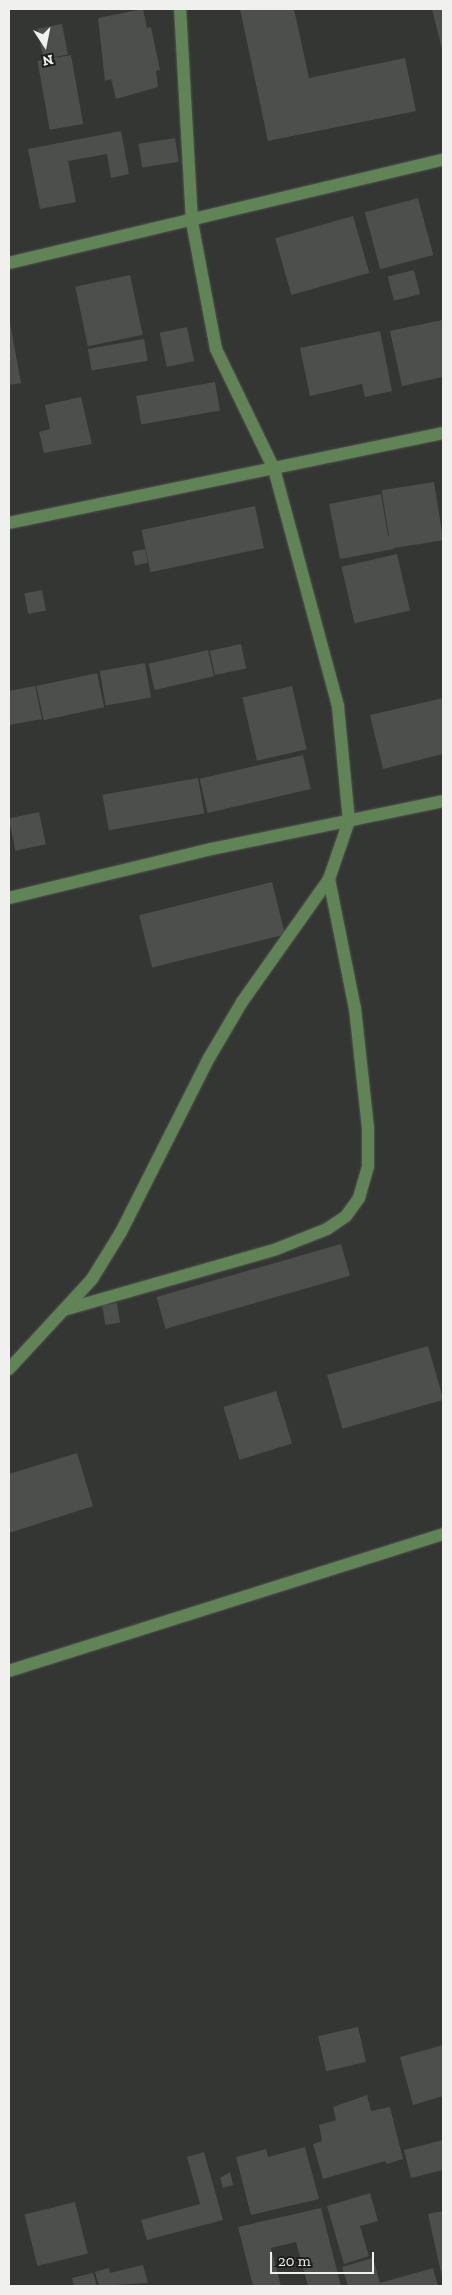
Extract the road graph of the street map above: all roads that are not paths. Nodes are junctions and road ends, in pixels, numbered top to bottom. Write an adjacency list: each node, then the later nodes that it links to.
1 (180, 9): 3 (street)
2 (443, 160): 3 (street)
3 (192, 222): 4 (street); 6 (street)
4 (9, 263)
5 (443, 433): 6 (street)
6 (274, 469): 7 (street); 9 (street)
7 (9, 523)
8 (443, 801): 9 (street)
9 (349, 821): 10 (street); 11 (street)
10 (330, 880): 12 (street); 12 (street)
11 (9, 898)
12 (66, 1309): 13 (street)
13 (9, 1369)
14 (443, 1534): 15 (street)
15 (9, 1671)

